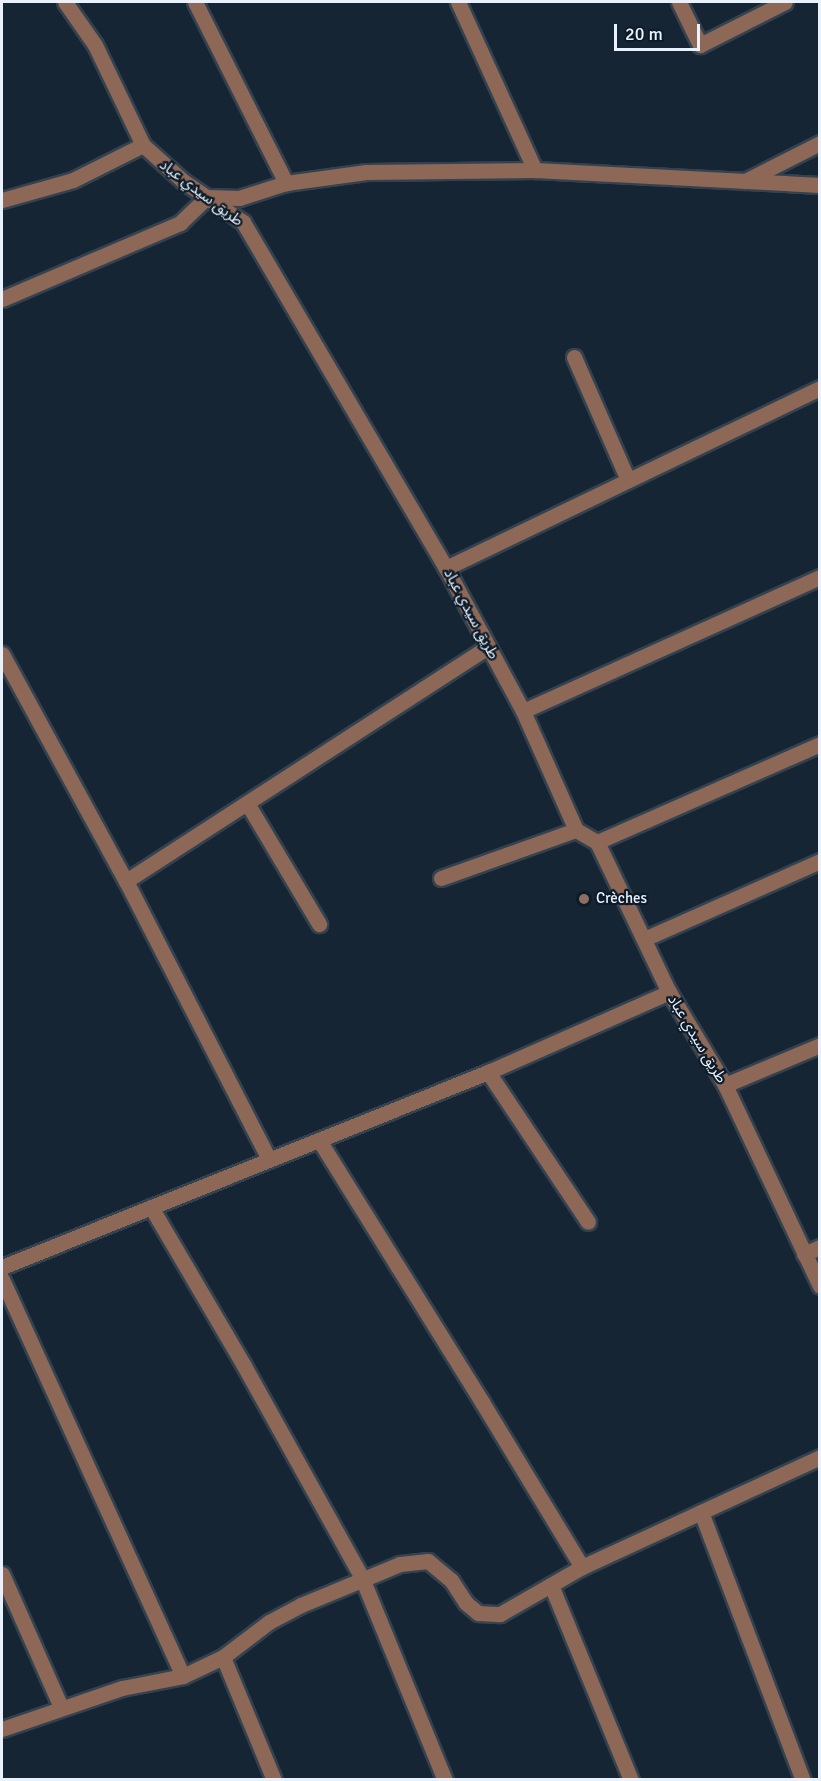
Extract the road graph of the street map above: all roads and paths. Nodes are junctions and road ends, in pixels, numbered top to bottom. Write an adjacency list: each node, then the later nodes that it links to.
1 (65, 2): 7 (street, طريق سيدي عباد)
2 (195, 2): 10 (street)
3 (458, 2): 8 (street)
4 (679, 2): 5 (street)
5 (785, 2)
6 (819, 143): 9 (street)
7 (143, 145): 12 (street, طريق سيدي عباد); 13 (street)
8 (535, 170): 9 (street); 10 (street)
9 (745, 181): 11 (street)
10 (286, 183): 12 (street)
11 (819, 185)
12 (207, 197): 14 (street); 18 (street, طريق سيدي عباد)
13 (2, 200)
14 (2, 299)
15 (574, 357): 17 (street)
16 (819, 388): 17 (street)
17 (628, 480): 18 (street)
18 (446, 568): 20 (street, طريق سيدي عباد)
19 (819, 577): 22 (street)
20 (488, 647): 22 (street, طريق سيدي عباد); 24 (street)
21 (2, 654): 29 (street)
22 (523, 711): 25 (street, طريق سيدي عباد)
23 (819, 744): 26 (street)
24 (247, 803): 29 (street); 30 (street)
25 (576, 830): 26 (street); 28 (street)
26 (597, 842): 31 (street, طريق سيدي عباد)
27 (819, 861): 31 (street)
28 (441, 878)
29 (126, 881): 37 (street)
30 (319, 924)
31 (644, 939): 32 (street, طريق سيدي عباد)
32 (669, 992): 34 (street); 35 (street, طريق سيدي عباد)
33 (819, 1045): 35 (street)
34 (488, 1072): 36 (street); 39 (street)
35 (725, 1085): 41 (street, طريق سيدي عباد)
36 (319, 1140): 37 (street); 47 (street)
37 (269, 1160): 38 (street)
38 (151, 1207): 42 (street); 49 (street)
39 (588, 1222)
40 (819, 1247): 41 (street)
41 (804, 1254): 44 (street, طريق سيدي عباد)
42 (2, 1267)
43 (2, 1279): 52 (street)
44 (819, 1286)
45 (819, 1457): 46 (street)
46 (701, 1512): 47 (street); 58 (street)
47 (582, 1567): 50 (street)
48 (2, 1574): 53 (street)
49 (362, 1578): 50 (street); 51 (street); 56 (street)
50 (550, 1585): 57 (street)
51 (223, 1657): 52 (street); 55 (street)
52 (183, 1676): 53 (street)
53 (61, 1707): 54 (street)
54 (2, 1729)
55 (274, 1779)
56 (446, 1779)
57 (631, 1779)
58 (803, 1779)

